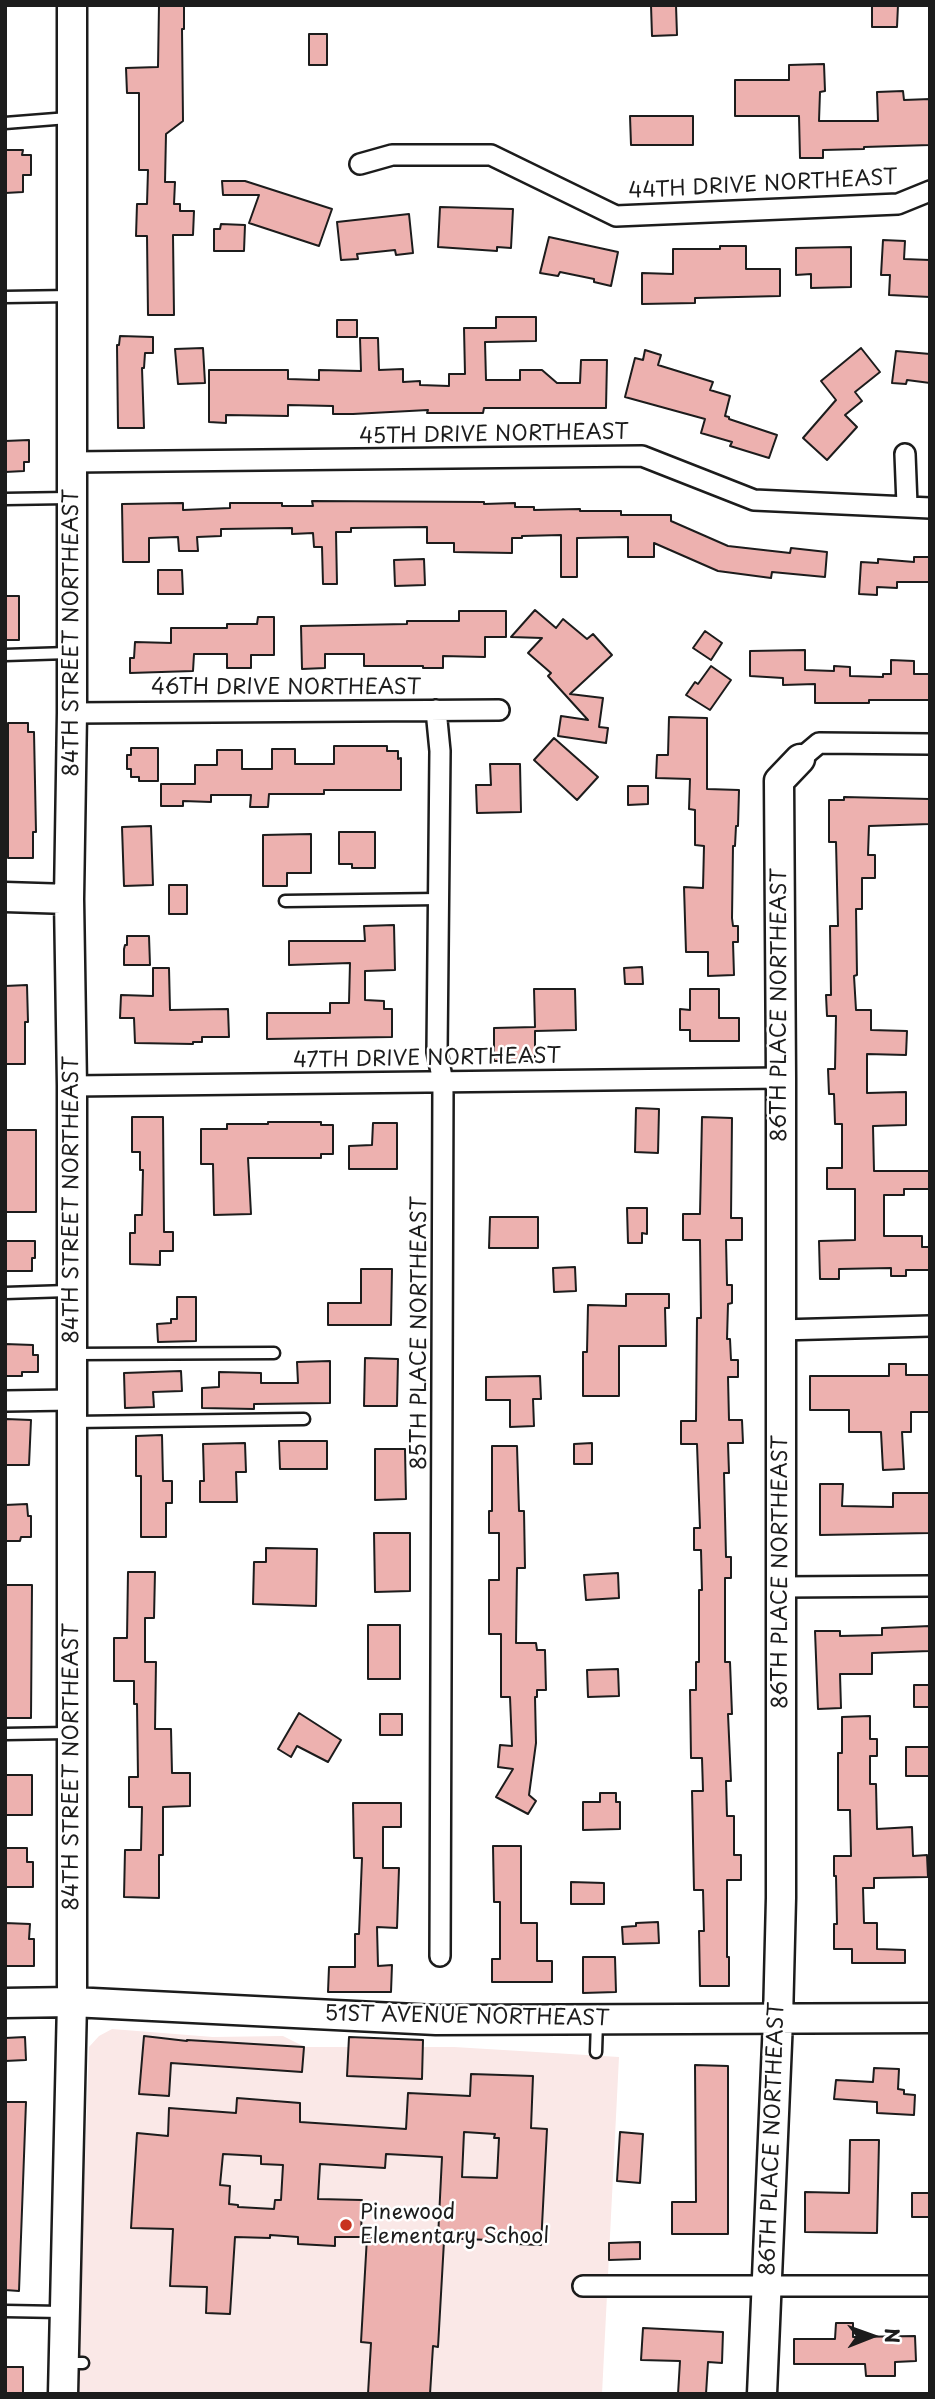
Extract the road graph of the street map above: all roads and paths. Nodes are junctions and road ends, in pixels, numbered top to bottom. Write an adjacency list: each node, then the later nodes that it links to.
1 (72, 5): 2 (street, 84TH STREET NORTHEAST)
2 (72, 118): 3 (lane); 6 (street, 84TH STREET NORTHEAST)
3 (5, 123)
4 (360, 164): 5 (street, 44TH DRIVE NORTHEAST)
5 (930, 191)
6 (72, 296): 7 (lane); 9 (street, 84TH STREET NORTHEAST)
7 (5, 298)
8 (905, 454): 12 (street)
9 (72, 462): 10 (street, 84TH STREET NORTHEAST); 12 (street, 45TH DRIVE NORTHEAST)
10 (72, 498): 11 (lane); 14 (street, 84TH STREET NORTHEAST)
11 (5, 499)
12 (907, 505): 13 (street, 45TH DRIVE NORTHEAST)
13 (930, 508)
14 (72, 653): 15 (lane); 18 (street, 84TH STREET NORTHEAST)
15 (5, 655)
16 (436, 710): 17 (street, 46TH DRIVE NORTHEAST); 18 (street, 46TH DRIVE NORTHEAST); 23 (street, 85TH PLACE NORTHEAST)
17 (499, 710)
18 (72, 713): 22 (street, 84TH STREET NORTHEAST)
19 (930, 744): 20 (street)
20 (800, 759): 25 (street, 86TH PLACE NORTHEAST)
21 (5, 897): 22 (street)
22 (69, 899): 27 (street, 84TH STREET NORTHEAST)
23 (438, 899): 24 (lane); 26 (street, 85TH PLACE NORTHEAST)
24 (285, 901)
25 (781, 1078): 26 (street, 47TH DRIVE NORTHEAST); 31 (street, 86TH PLACE NORTHEAST)
26 (443, 1082): 27 (street, 47TH DRIVE NORTHEAST); 41 (street, 85TH PLACE NORTHEAST)
27 (72, 1086): 28 (street, 84TH STREET NORTHEAST)
28 (72, 1291): 29 (lane); 33 (street, 84TH STREET NORTHEAST)
29 (5, 1293)
30 (930, 1326): 31 (street)
31 (780, 1330): 38 (street, 86TH PLACE NORTHEAST)
32 (274, 1353): 33 (lane)
33 (72, 1354): 35 (street, 84TH STREET NORTHEAST)
34 (5, 1401): 35 (street)
35 (72, 1411): 36 (lane); 39 (street, 84TH STREET NORTHEAST)
36 (304, 1419)
37 (930, 1586): 38 (street)
38 (782, 1587): 46 (street, 86TH PLACE NORTHEAST)
39 (72, 1733): 40 (lane); 42 (street, 84TH STREET NORTHEAST)
40 (5, 1734)
41 (440, 1956)
42 (72, 2002): 43 (street, 51ST AVENUE NORTHEAST); 45 (street, 51ST AVENUE NORTHEAST); 52 (street, 84TH STREET NORTHEAST)
43 (5, 2003)
44 (930, 2018): 46 (street, 51ST AVENUE NORTHEAST)
45 (597, 2020): 46 (street, 51ST AVENUE NORTHEAST); 47 (lane)
46 (778, 2020): 49 (street, 86TH PLACE NORTHEAST)
47 (596, 2052)
48 (583, 2286): 49 (street)
49 (766, 2286): 50 (street); 54 (street, 86TH PLACE NORTHEAST)
50 (930, 2286)
51 (5, 2311): 52 (lane)
52 (65, 2312): 53 (street, 84TH STREET NORTHEAST)
53 (63, 2394)
54 (762, 2394)

